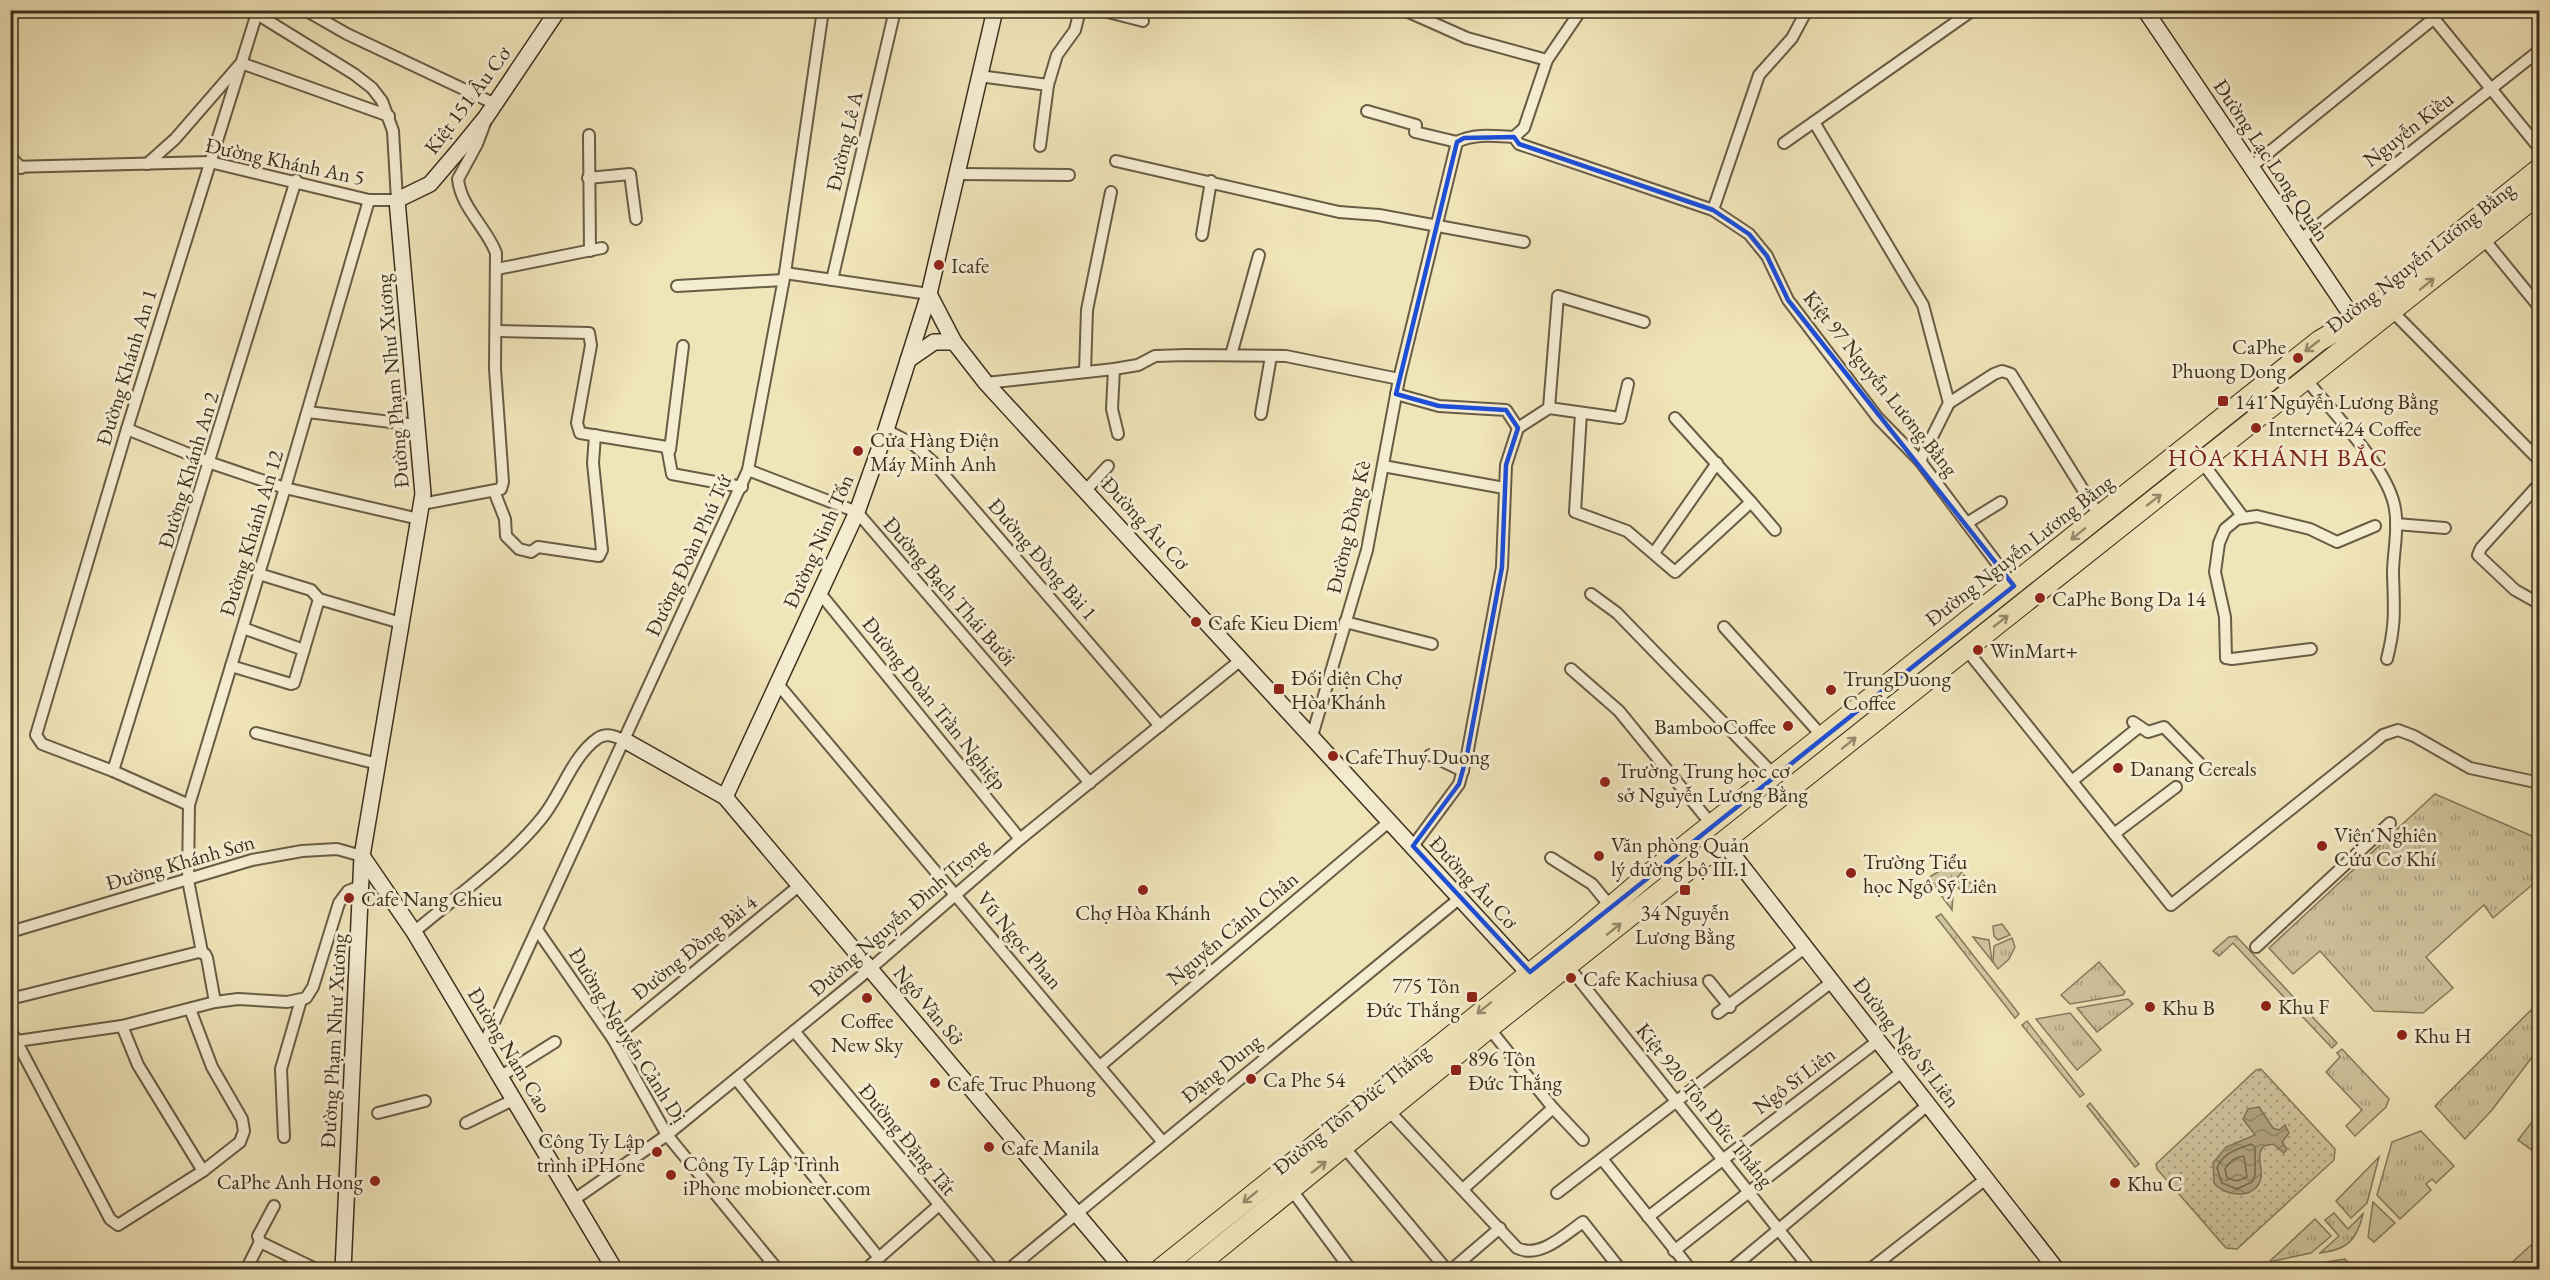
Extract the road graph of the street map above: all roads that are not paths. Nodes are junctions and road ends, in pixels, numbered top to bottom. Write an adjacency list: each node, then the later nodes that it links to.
1 (305, 10): 22 (street)
2 (823, 10): 60 (street, Đường Đoàn Phú Tứ)
3 (895, 10): 61 (street, Đường Lê A)
4 (995, 10): 19 (street)
5 (1080, 10): 20 (street)
6 (1100, 10): 15 (street)
7 (1404, 10): 17 (street)
8 (1581, 10): 17 (street)
9 (1807, 10): 49 (street)
10 (1973, 10): 26 (street)
11 (2145, 10): 37 (street, Đường Lạc Long Quân)
12 (255, 12): 18 (street, Đường Khánh An 1); 24 (street, Đường Phạm Như Xương)
13 (553, 12): 22 (street, Kiệt 151 Âu Cơ)
14 (2430, 15): 21 (street); 37 (street)
15 (1143, 21)
16 (2540, 50): 21 (street, Nguyễn Kiều)
17 (1547, 60): 28 (street)
18 (241, 63): 24 (street); 35 (street, Đường Khánh An 1); 36 (street)
19 (979, 76): 20 (street); 40 (street)
20 (1048, 85): 31 (street)
21 (2490, 89): 32 (street); 54 (street, Nguyễn Kiều)
22 (493, 103): 25 (street, Kiệt 151 Âu Cơ)
23 (1367, 111): 29 (street)
24 (389, 116): 48 (street, Đường Phạm Như Xương)
25 (486, 117): 48 (street, Kiệt 151 Âu Cơ); 59 (street)
26 (1814, 122): 30 (street); 81 (street)
27 (589, 135): 42 (street)
28 (1514, 137): 29 (street); 49 (street, Kiệt 97 Nguyễn Lương Bằng)
29 (1457, 142): 51 (street, Đường Đồng Kè)
30 (1784, 143)
31 (1040, 146)
32 (2540, 149)
33 (10, 156): 38 (street)
34 (1116, 161): 44 (street)
35 (210, 162): 36 (street, Đường Khánh An 5); 43 (street, Đường Khánh An 5); 89 (street, Đường Khánh An 1)
36 (147, 164): 38 (street, Đường Khánh An 5)
37 (2251, 167): 54 (street, Đường Lạc Long Quân)
38 (16, 168)
39 (2540, 168): 67 (highway, Đường Nguyễn Lương Bằng)
40 (956, 174): 41 (street); 63 (street)
41 (1069, 175)
42 (588, 178): 50 (street); 57 (street)
43 (296, 180): 47 (street, Đường Khánh An 5); 97 (street, Đường Khánh An 2)
44 (1212, 181): 51 (street); 52 (street)
45 (1111, 192): 75 (street)
46 (2540, 193): 53 (highway, Đường Nguyễn Lương Bằng)
47 (369, 200): 48 (street, Đường Khánh An 5); 83 (street, Đường Khánh An 12)
48 (397, 200): 87 (street, Đường Phạm Như Xương)
49 (1713, 210): 94 (street, Kiệt 97 Nguyễn Lương Bằng)
50 (636, 219)
51 (1436, 226): 55 (street); 77 (street, Đường Đồng Kè)
52 (1202, 236)
53 (2483, 238): 64 (street); 65 (highway, Đường Nguyễn Lương Bằng, one-way to 53)
54 (2300, 240): 67 (street, Đường Lạc Long Quân)
55 (1524, 242)
56 (603, 248): 57 (street)
57 (590, 251): 59 (street)
58 (1259, 255): 71 (street)
59 (497, 269): 68 (street)
60 (784, 277): 61 (street); 62 (street); 101 (street, Đường Đoàn Phú Tứ)
61 (832, 280): 63 (street)
62 (677, 286)
63 (928, 294): 69 (street, Đường Âu Cơ); 73 (street, Đường Ninh Tốn)
64 (2540, 308)
65 (2393, 312): 67 (highway, Đường Nguyễn Lương Bằng); 95 (street)
66 (1644, 322): 82 (street)
67 (2359, 326): 76 (highway, Đường Nguyễn Lương Bằng); 112 (highway, Đường Nguyễn Lương Bằng, one-way to 112)
68 (496, 331): 92 (street); 107 (street)
69 (954, 342): 73 (street); 78 (street, Đường Âu Cơ)
70 (683, 346): 93 (street)
71 (1231, 356): 72 (street); 74 (street)
72 (1271, 356): 77 (street); 85 (street)
73 (908, 360): 90 (street, Đường Ninh Tốn)
74 (1114, 369): 75 (street); 91 (street)
75 (1084, 372): 78 (street)
76 (2305, 378): 96 (highway, Đường Nguyễn Lương Bằng); 115 (street)
77 (1399, 379): 80 (street, Đường Đồng Kè)
78 (986, 383): 106 (street, Đường Âu Cơ)
79 (1628, 384): 84 (street)
80 (1396, 394): 88 (street); 100 (street, Đường Đồng Kè)
81 (1949, 403): 94 (street); 112 (street)
82 (1549, 408): 84 (street); 88 (street)
83 (308, 412): 87 (street); 105 (street, Đường Khánh An 12)
84 (1581, 413): 119 (street)
85 (1261, 414)
86 (1675, 418): 98 (street)
87 (416, 425): 110 (street, Đường Phạm Như Xương)
88 (1518, 428): 104 (street)
89 (127, 429): 97 (street); 149 (street, Đường Khánh An 1)
90 (886, 430): 111 (street, Đường Ninh Tốn); 139 (street, Đường Đồng Bài 1)
91 (1118, 434)
92 (595, 435): 93 (street); 107 (street)
93 (670, 450): 103 (street)
94 (1920, 461): 114 (street, Kiệt 97 Nguyễn Lương Bằng)
95 (2540, 461)
96 (2202, 462): 113 (street); 131 (highway, Đường Nguyễn Lương Bằng, one-way to 96)
97 (211, 463): 105 (street); 149 (street, Đường Khánh An 2)
98 (1717, 463): 108 (street); 119 (street)
99 (1108, 466): 106 (street)
100 (1383, 466): 104 (street); 126 (street, Đường Đồng Kè)
101 (748, 470): 103 (street, Đường Đoàn Phú Tứ); 111 (street, Đường Bạch Thái Bưởi)
102 (2540, 483): 125 (street)
103 (742, 487): 143 (street, Đường Đoàn Phú Tứ)
104 (1504, 488): 150 (street)
105 (285, 489): 110 (street); 120 (street, Đường Khánh An 12)
106 (1086, 490): 134 (street, Đường Âu Cơ)
107 (494, 491): 110 (street)
108 (1751, 502): 118 (street); 119 (street)
109 (2001, 502): 114 (street)
110 (420, 512): 127 (street, Đường Phạm Như Xương)
111 (857, 512): 122 (street, Đường Ninh Tốn); 153 (street, Đường Bạch Thái Bưởi)
112 (2100, 517): 121 (highway, Đường Nguyễn Lương Bằng, one-way to 121)
113 (2243, 517): 116 (street); 132 (street)
114 (1967, 523): 121 (street, Kiệt 97 Nguyễn Lương Bằng)
115 (2396, 524): 117 (street); 135 (street)
116 (2375, 526)
117 (2445, 528)
118 (1775, 530)
119 (1654, 553)
120 (259, 574): 124 (street); 129 (street, Đường Khánh An 12)
121 (2014, 586): 142 (highway, Đường Nguyễn Lương Bằng)
122 (819, 592): 138 (street, Đường Ninh Tốn); 162 (street, Đường Đoàn Trần Nghiệp)
123 (1591, 594): 151 (street)
124 (319, 599): 127 (street); 133 (street)
125 (2540, 604)
126 (1345, 622): 130 (street); 141 (street, Đường Đồng Kè)
127 (401, 623): 146 (street, Đường Phạm Như Xương)
128 (1724, 627): 142 (street)
129 (243, 628): 133 (street); 136 (street, Đường Khánh An 12)
130 (1432, 644)
131 (1966, 649): 147 (highway, Đường Nguyễn Lương Bằng, one-way to 131); 152 (street)
132 (2311, 649)
133 (304, 650): 136 (street)
134 (1242, 659): 139 (street, Đường Nguyễn Đình Trọng); 141 (street, Đường Âu Cơ)
135 (2387, 659)
136 (231, 666): 157 (street, Đường Khánh An 12)
137 (1571, 669): 160 (street)
138 (777, 683): 156 (street, Đường Ninh Tốn); 170 (street, Vũ Ngọc Phan)
139 (1160, 726): 153 (street, Đường Nguyễn Đình Trọng)
140 (256, 733): 146 (street)
141 (1312, 736): 158 (street, Đường Âu Cơ)
142 (1822, 736): 144 (highway, Đường Nguyễn Lương Bằng)
143 (624, 741): 156 (street); 173 (street, Đường Đoàn Phú Tứ); 175 (street)
144 (1806, 749): 147 (highway); 151 (highway, Đường Nguyễn Lương Bằng)
145 (1430, 755): 150 (street)
146 (378, 764): 165 (street, Đường Phạm Như Xương)
147 (1820, 766): 163 (highway, Đường Nguyễn Lương Bằng)
148 (2204, 768): 152 (street)
149 (113, 771): 157 (street)
150 (1463, 771): 164 (street)
151 (1774, 775): 160 (highway, Đường Nguyễn Lương Bằng)
152 (2072, 781): 161 (street)
153 (1090, 783): 162 (street, Đường Nguyễn Đình Trọng)
154 (2540, 783): 161 (street)
155 (2176, 787): 161 (street)
156 (725, 796): 168 (street, Ngô Văn Sở)
157 (189, 806): 167 (street, Đường Khánh An 12)
158 (1390, 821): 164 (street, Đường Âu Cơ); 199 (street, Nguyễn Cảnh Chân)
159 (2390, 823): 177 (street)
160 (1712, 825): 172 (highway, Đường Nguyễn Lương Bằng)
161 (2114, 834)
162 (1020, 839): 170 (street, Đường Nguyễn Đình Trọng)
163 (1723, 842): 176 (street, Đường Ngô Sĩ Liên); 179 (highway, Đường Nguyễn Lương Bằng, one-way to 163)
164 (1413, 846): 171 (street, Đường Âu Cơ)
165 (362, 856): 167 (street, Đường Khánh Sơn); 169 (street, Đường Phạm Như Xương); 175 (street, Đường Nam Cao)
166 (1551, 858): 172 (street)
167 (188, 880): 174 (street, Đường Khánh Sơn); 178 (street, Đường Khánh An 12)
168 (800, 885): 180 (street, Ngô Văn Sở); 194 (street, Đường Đồng Bài 4)
169 (361, 886): 185 (street, Đường Phạm Như Xương); 236 (street, Đường Phạm Như Xương)
170 (955, 894): 180 (street, Đường Nguyễn Đình Trọng); 199 (street, Vũ Ngọc Phan)
171 (1460, 898): 181 (street, Đường Âu Cơ); 214 (street, Đặng Dung)
172 (1610, 906): 181 (highway, Đường Nguyễn Lương Bằng)
173 (538, 931): 194 (street, Đường Nguyễn Cảnh Dị); 198 (street, Đường Đoàn Phú Tứ)
174 (10, 932)
175 (414, 932): 198 (street, Đường Nam Cao)
176 (1806, 947): 183 (street, Đường Ngô Sĩ Liên); 187 (street)
177 (2256, 947)
178 (202, 952): 184 (street); 186 (street)
179 (1568, 966): 181 (highway, Đường Nguyễn Lương Bằng); 205 (street, Kiệt 920 Tôn Đức Thắng)
180 (870, 969): 193 (street, Đường Nguyễn Đình Trọng); 227 (street, Ngô Văn Sở)
181 (1535, 980): 191 (highway, Đường Tôn Đức Thắng); 243 (highway, Đường Tôn Đức Thắng, one-way to 243)
182 (1709, 981): 187 (street)
183 (1833, 981): 195 (street, Đường Ngô Sĩ Liên); 205 (street)
184 (10, 999)
185 (301, 1000): 186 (street, Đường Phạm Như Xương); 212 (street, Đường Phạm Như Xương)
186 (215, 1002): 188 (street, Đường Phạm Như Xương)
187 (1730, 1007): 189 (street)
188 (189, 1009): 190 (street, Đường Phạm Như Xương); 218 (street)
189 (1718, 1013)
190 (122, 1026): 196 (street, Đường Phạm Như Xương); 218 (street)
191 (1489, 1028): 207 (street); 208 (highway, Đường Tôn Đức Thắng)
192 (10, 1029): 196 (street)
193 (794, 1031): 202 (street, Đường Nguyễn Đình Trọng); 226 (street, Đường Đặng Tất)
194 (613, 1039): 211 (street, Đường Nguyễn Cảnh Dị)
195 (1879, 1040): 200 (street, Đường Ngô Sĩ Liên); 216 (street, Ngô Sĩ Liên)
196 (17, 1041): 218 (street)
197 (555, 1042): 201 (street)
198 (483, 1046): 201 (street, Đường Nam Cao)
199 (1100, 1066): 214 (street, Vũ Ngọc Phan)
200 (1903, 1071): 206 (street, Đường Ngô Sĩ Liên); 222 (street)
201 (501, 1076): 203 (street, Đường Nam Cao)
202 (736, 1079): 211 (street, Đường Nguyễn Đình Trọng); 233 (street)
203 (515, 1099): 210 (street); 224 (street, Đường Nam Cao)
204 (425, 1101): 209 (street)
205 (1678, 1101): 216 (street, Kiệt 920 Tôn Đức Thắng); 217 (street)
206 (1929, 1104): 219 (street, Đường Ngô Sĩ Liên); 230 (street)
207 (1553, 1108): 213 (street); 221 (street)
208 (1389, 1111): 215 (highway, Đường Tôn Đức Thắng); 221 (street)
209 (378, 1113)
210 (466, 1123)
211 (667, 1135): 224 (street, Đường Nguyễn Đình Trọng); 238 (street, Đường Nguyễn Cảnh Dị)
212 (284, 1137)
213 (1583, 1140)
214 (1162, 1142): 227 (street, Đặng Dung)
215 (1344, 1147): 220 (highway, Đường Tôn Đức Thắng, one-way to 215); 246 (street)
216 (1723, 1158): 222 (street, Kiệt 920 Tôn Đức Thắng); 228 (street, Ngô Sĩ Liên)
217 (1602, 1159): 223 (street); 228 (street)
218 (203, 1171)
219 (1987, 1178): 251 (street); 252 (street, Đường Ngô Sĩ Liên)
220 (1291, 1189): 244 (highway, Đường Tôn Đức Thắng); 245 (street)
221 (1463, 1189): 229 (street)
222 (1750, 1192): 230 (street, Kiệt 920 Tôn Đức Thắng); 232 (street)
223 (1557, 1193)
224 (575, 1199): 237 (street, Đường Nam Cao)
225 (274, 1206): 231 (street)
226 (938, 1206): 233 (street); 240 (street, Đường Đặng Tất)
227 (1076, 1212): 241 (street, Đặng Dung); 242 (street, Ngô Văn Sở)
228 (1648, 1217): 232 (street)
229 (1500, 1228): 246 (street); 247 (street)
230 (1780, 1230): 249 (street); 250 (street, Kiệt 920 Tôn Đức Thắng)
231 (260, 1242): 234 (street); 235 (street)
232 (1674, 1251): 248 (street)
233 (879, 1258): 239 (street)
234 (246, 1269)
235 (318, 1269)
236 (343, 1269)
237 (614, 1269)
238 (778, 1269)
239 (865, 1269)
240 (994, 1269)
241 (1008, 1269)
242 (1124, 1269)
243 (1159, 1269)
244 (1192, 1269)
245 (1351, 1269)
246 (1449, 1269)
247 (1621, 1269)
248 (1690, 1269)
249 (1730, 1269)
250 (1811, 1269)
251 (1869, 1269)
252 (2057, 1269)

